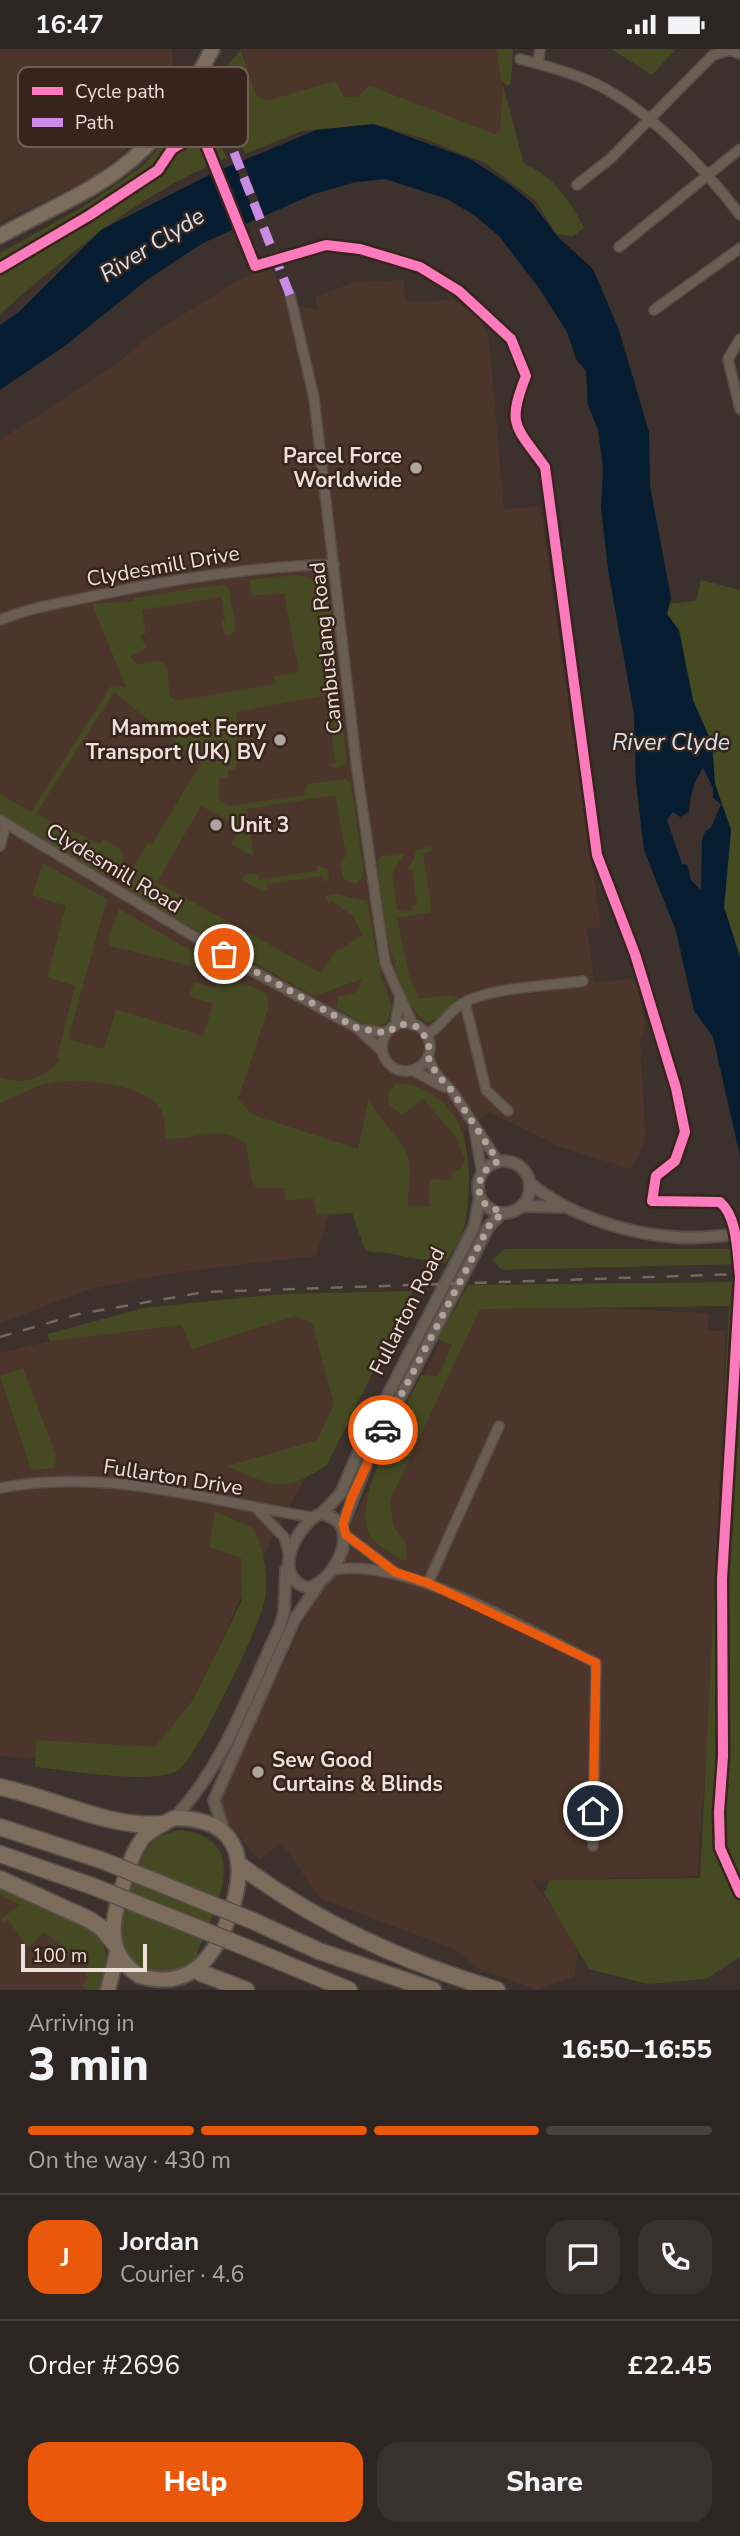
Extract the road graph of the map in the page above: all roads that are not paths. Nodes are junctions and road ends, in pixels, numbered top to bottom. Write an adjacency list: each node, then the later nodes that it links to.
1 (212, 49): 6 (main road)
2 (540, 49): 5 (street)
3 (740, 54): 7 (street)
4 (520, 59): 5 (street)
5 (538, 64): 7 (street)
6 (202, 67)
7 (649, 120): 10 (street); 11 (street)
8 (143, 147): 13 (main road)
9 (740, 149): 10 (street)
10 (708, 175): 12 (street); 14 (street)
11 (577, 185)
12 (740, 215)
13 (0, 236)
14 (619, 247)
15 (740, 248): 17 (street)
16 (290, 295): 20 (street, Cambuslang Road)
17 (654, 310)
18 (740, 339): 19 (street)
19 (740, 409)
20 (334, 564): 21 (street, Clydesmill Drive); 25 (street, Cambuslang Road)
21 (0, 620)
22 (3, 822): 23 (street); 29 (street, Clydesmill Road)
23 (0, 846)
24 (583, 981): 26 (street)
25 (400, 997): 27 (street, Cambuslang Road); 28 (street)
26 (465, 1002): 31 (street); 36 (street)
27 (413, 1025): 28 (street); 31 (street)
28 (395, 1026): 30 (street)
29 (357, 1028): 30 (street, Clydesmill Road); 32 (street, Clydesmill Road)
30 (386, 1033): 32 (street)
31 (426, 1035): 33 (street)
32 (382, 1051): 34 (street)
33 (428, 1057): 34 (street); 35 (street)
34 (412, 1070): 35 (street)
35 (452, 1091): 37 (street)
36 (508, 1111)
37 (473, 1123): 38 (street); 39 (street)
38 (498, 1161): 39 (street); 40 (street)
39 (482, 1173): 41 (street)
40 (530, 1183): 42 (street); 43 (street)
41 (480, 1197): 44 (street); 49 (street, Fullarton Road)
42 (521, 1206): 43 (street); 44 (street)
43 (567, 1207): 45 (street)
44 (502, 1213): 50 (street, Fullarton Road)
45 (740, 1234)
46 (499, 1426): 55 (street)
47 (0, 1488): 48 (street, Fullarton Drive)
48 (257, 1509): 49 (street, Fullarton Drive); 51 (street)
49 (316, 1515): 50 (street); 51 (street, Fullarton Road)
50 (345, 1529): 53 (street, Fullarton Road); 54 (street)
51 (289, 1555): 52 (street, Fullarton Road)
52 (286, 1569): 56 (street); 58 (street)
53 (332, 1570): 54 (street); 56 (street)
54 (395, 1572): 55 (street)
55 (428, 1583): 61 (street)
56 (319, 1584): 60 (street)
57 (0, 1787): 58 (highway)
58 (168, 1821): 60 (main road); 65 (main road)
59 (0, 1827): 71 (highway, bridge)
60 (225, 1834): 63 (main road)
61 (593, 1846)
62 (0, 1854): 70 (highway, bridge)
63 (241, 1866): 66 (main road); 72 (highway)
64 (0, 1879): 65 (highway)
65 (115, 1948): 67 (main road); 68 (main road)
66 (201, 1973): 67 (main road); 69 (highway)
67 (174, 1987)
68 (108, 1990)
69 (246, 1990)
70 (349, 1990)
71 (433, 1990)
72 (497, 1990)

